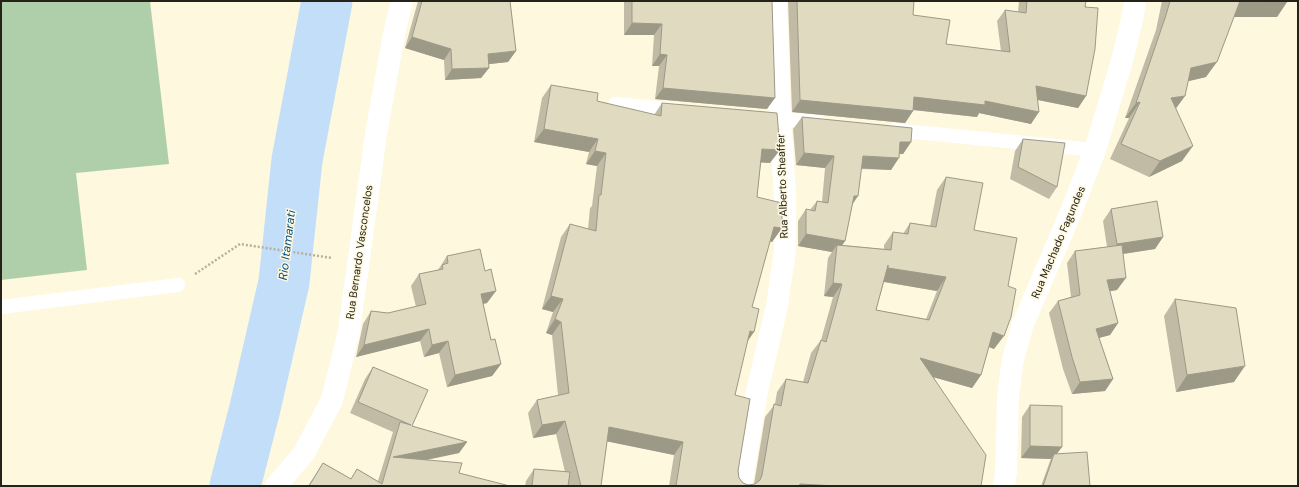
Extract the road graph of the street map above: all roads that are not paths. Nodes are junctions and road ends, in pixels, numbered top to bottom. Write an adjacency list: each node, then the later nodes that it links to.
1 (402, 1): 13 (street, Rua Bernardo Vasconcelos)
2 (776, 1): 7 (street, Rua Alberto Sheaffer)
3 (1135, 1): 10 (street, Rua Machado Fagundes)
4 (615, 104): 5 (lane)
5 (694, 111)
6 (756, 116): 7 (lane)
7 (780, 119): 8 (lane); 14 (street, Rua Alberto Sheaffer)
8 (835, 124)
9 (882, 129): 10 (lane)
10 (1095, 150): 15 (street, Rua Machado Fagundes)
11 (178, 285): 12 (lane)
12 (1, 307)
13 (276, 486)
14 (741, 486)
15 (1004, 486)

